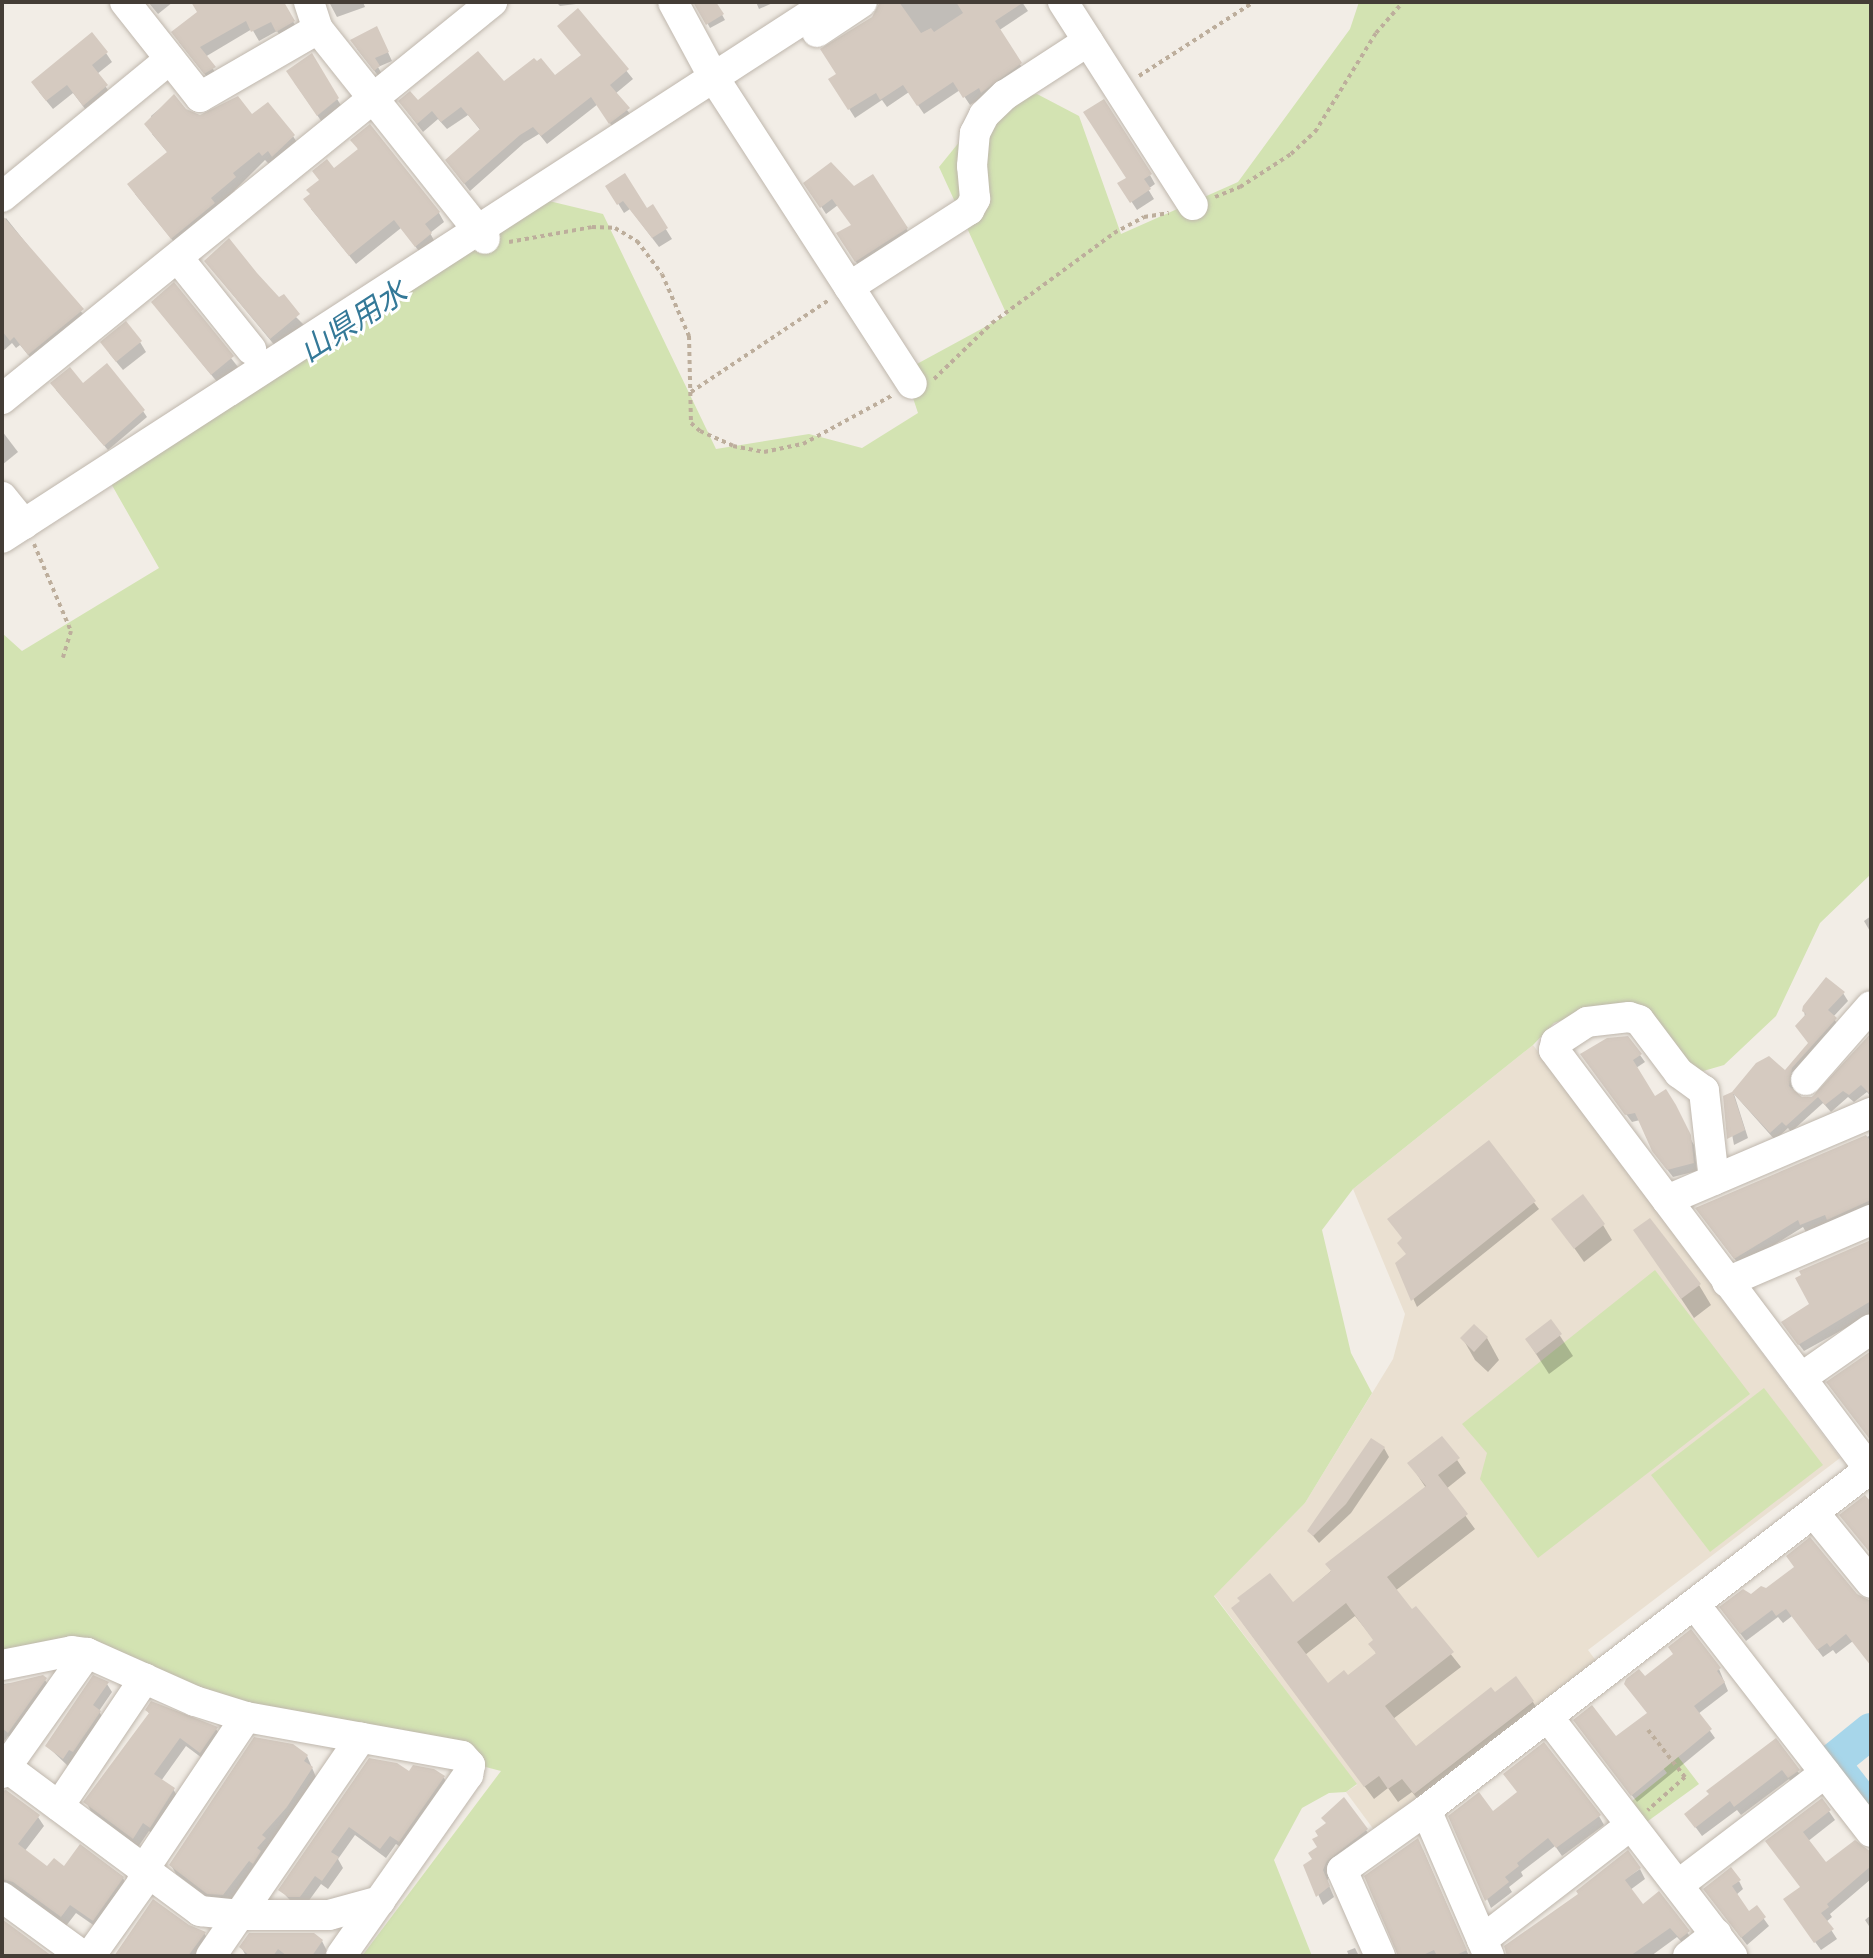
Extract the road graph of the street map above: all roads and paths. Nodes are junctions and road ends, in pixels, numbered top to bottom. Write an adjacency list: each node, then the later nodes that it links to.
1 (125, 2): 10 (street)
2 (492, 2): 13 (street)
3 (673, 2): 11 (street)
4 (830, 2): 11 (street)
5 (862, 2): 11 (street)
6 (1063, 2): 9 (street)
7 (1254, 2): 12 (path)
8 (314, 16): 10 (street); 13 (street)
9 (1088, 41): 12 (street); 19 (street)
10 (170, 59): 15 (street)
11 (719, 85): 14 (street); 17 (street); 19 (street)
12 (1120, 89): 16 (street)
13 (375, 99): 17 (street); 18 (street)
14 (586, 181)
15 (2, 197)
16 (1193, 205)
17 (482, 234): 22 (path); 25 (street)
18 (178, 258): 20 (street); 23 (street)
19 (849, 287): 21 (street); 22 (path)
20 (251, 349)
21 (912, 384): 22 (path)
22 (691, 392)
23 (2, 399)
24 (2, 497): 25 (street)
25 (19, 534): 26 (path)
26 (63, 658)
27 (1871, 1006): 28 (street)
28 (1806, 1080)
29 (1871, 1113): 30 (street)
30 (1714, 1180): 31 (street); 31 (street)
31 (1667, 1200): 33 (street)
32 (1871, 1220): 33 (street)
33 (1727, 1282): 35 (street)
34 (1871, 1329): 35 (street)
35 (1801, 1378): 36 (street)
36 (1869, 1473): 37 (street)
37 (1814, 1513): 38 (street); 39 (street)
38 (1871, 1583)
39 (1695, 1605): 44 (street); 48 (street)
40 (87, 1653): 41 (street); 42 (street); 47 (street)
41 (2, 1665)
42 (145, 1678): 43 (street); 49 (street)
43 (246, 1717): 46 (street); 53 (street)
44 (1548, 1717): 50 (street); 51 (street)
45 (1648, 1730): 51 (path)
46 (361, 1738): 56 (street); 57 (street)
47 (4, 1770): 49 (street)
48 (1825, 1773): 52 (street); 54 (street)
49 (59, 1806): 53 (street)
50 (1426, 1810): 59 (street); 64 (street)
51 (1631, 1825): 54 (street); 59 (street)
52 (1871, 1832)
53 (144, 1869): 57 (street); 61 (street)
54 (1678, 1885): 58 (street)
55 (2, 1897): 60 (street)
56 (380, 1901): 57 (street); 63 (street)
57 (240, 1915): 62 (street)
58 (1724, 1945): 65 (street)
59 (1486, 1948)
60 (83, 1956)
61 (90, 1956)
62 (211, 1956)
63 (341, 1956)
64 (1380, 1956)
65 (1688, 1956)

